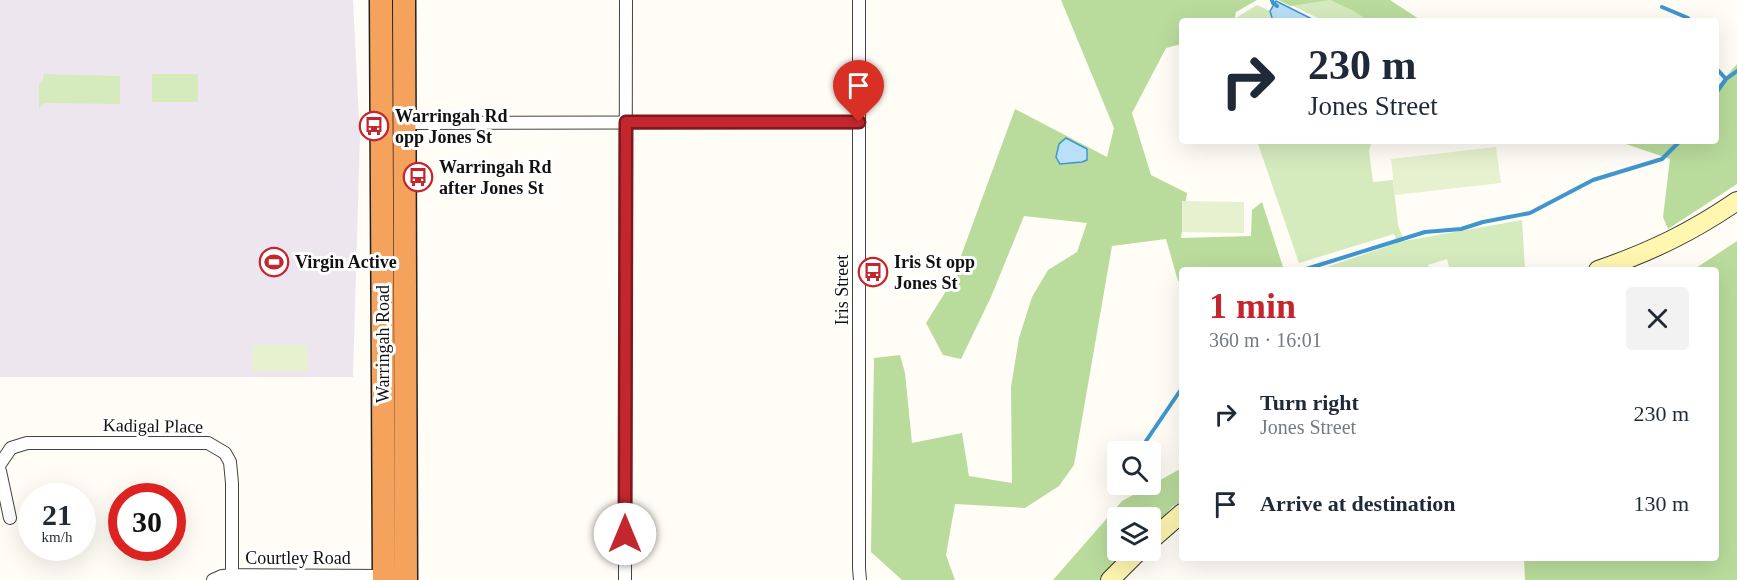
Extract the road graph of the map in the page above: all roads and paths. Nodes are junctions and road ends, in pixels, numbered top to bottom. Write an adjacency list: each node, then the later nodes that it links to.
1 (381, 0): 17 (highway, Warringah Road)
2 (404, 0): 7 (highway, Warringah Road)
3 (626, 0): 5 (street)
4 (859, 0): 6 (street, Iris Street)
5 (626, 122): 6 (street); 7 (street); 19 (street)
6 (859, 122): 20 (street, Iris Street)
7 (405, 123): 17 (highway, Warringah Road)
8 (1737, 201): 9 (street)
9 (1606, 267)
10 (0, 464): 16 (street, Kadigal Place)
11 (0, 471): 13 (street)
12 (1179, 516): 14 (street)
13 (10, 518)
14 (1161, 531)
15 (1129, 561): 21 (street)
16 (231, 575): 17 (street, Courtley Road); 18 (street, Courtley Road)
17 (391, 579)
18 (213, 580)
19 (625, 580)
20 (860, 580)
21 (1110, 580)

